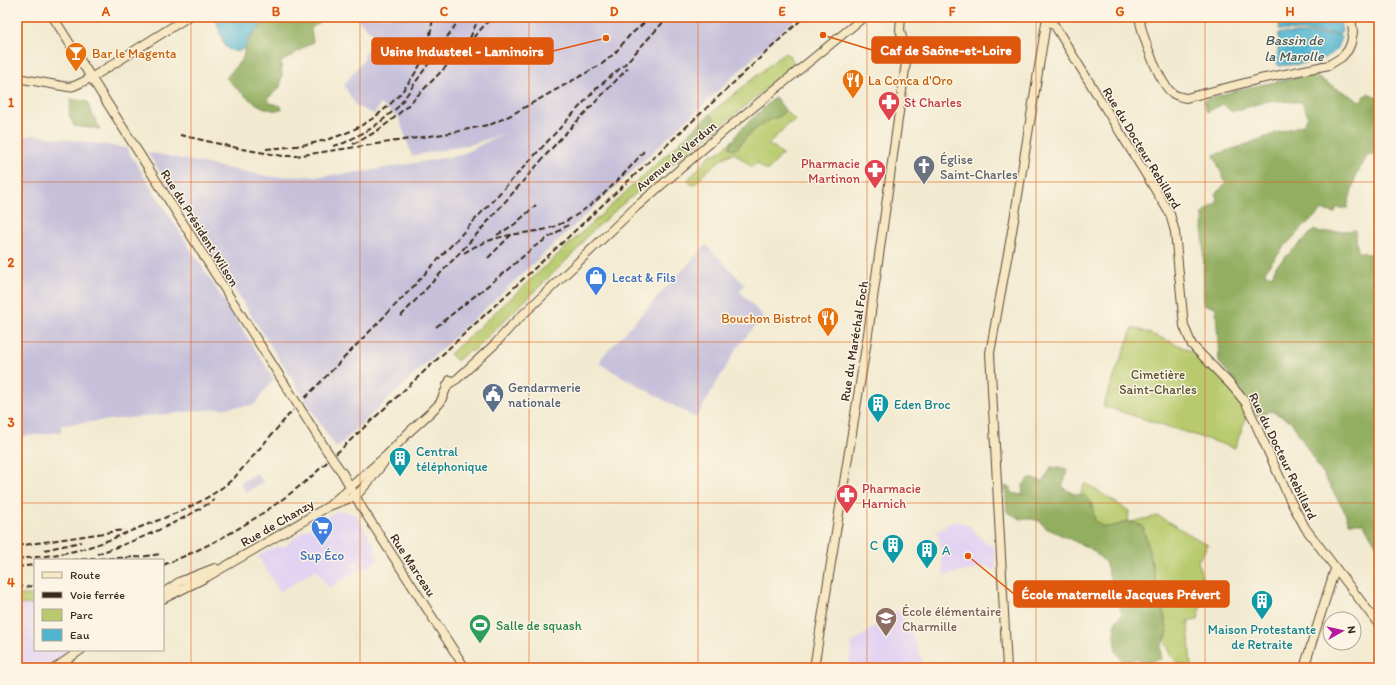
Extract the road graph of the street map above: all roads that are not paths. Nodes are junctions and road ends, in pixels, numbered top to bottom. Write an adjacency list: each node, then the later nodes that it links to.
1 (53, 17): 9 (main road, Rue du Président Wilson)
2 (188, 17): 9 (main road)
3 (864, 17): 10 (main road, Avenue de Verdun)
4 (901, 17): 23 (main road, Rue du Maréchal Foch)
5 (1139, 17): 6 (main road)
6 (1351, 17)
7 (1047, 18): 16 (main road, Rue du Docteur Rebillard); 24 (main road)
8 (17, 78): 9 (main road)
9 (91, 78): 11 (main road, Rue du Président Wilson, bridge)
10 (388, 454): 12 (main road, Avenue de Verdun); 13 (main road, Avenue de Verdun)
11 (342, 474): 12 (main road, Rue Marceau)
12 (350, 487): 13 (main road, Rue Marceau); 14 (main road, Rue de Chanzy)
13 (356, 496): 14 (main road, Rue de Chanzy); 22 (main road, Rue Marceau)
14 (329, 506): 15 (main road, Rue de Chanzy)
15 (236, 560): 17 (main road, Rue de Chanzy); 18 (main road, Rue de Chanzy)
16 (1335, 569): 19 (main road, Rue du Docteur Rebillard); 25 (main road)
17 (164, 592)
18 (164, 599)
19 (1379, 624)
20 (80, 651): 21 (main road)
21 (55, 668)
22 (465, 668)
23 (814, 668)
24 (1008, 668)
25 (1304, 668)

